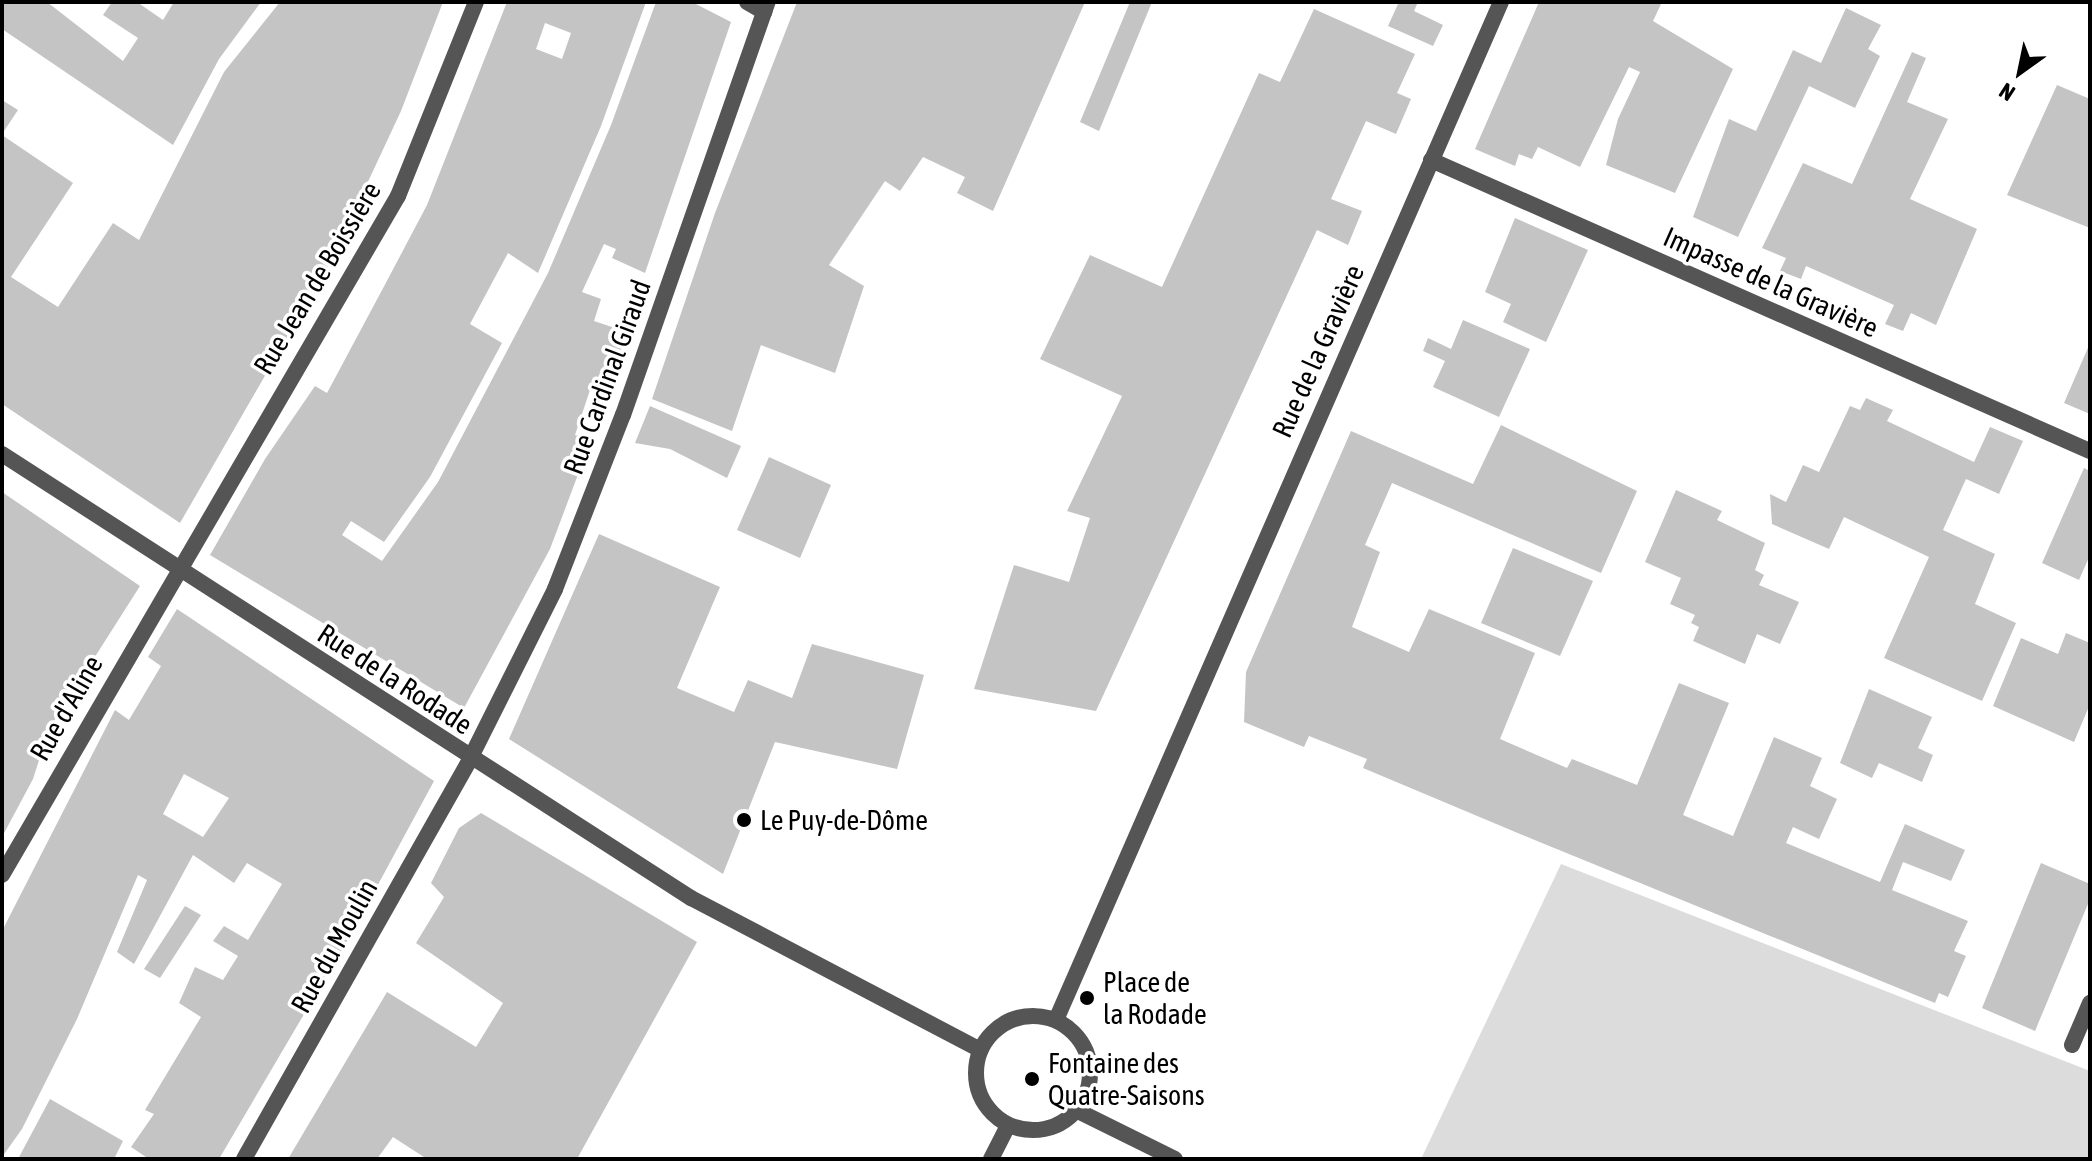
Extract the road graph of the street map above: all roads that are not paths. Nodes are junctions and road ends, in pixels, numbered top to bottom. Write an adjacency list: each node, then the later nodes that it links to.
1 (476, 2): 8 (street, Rue Jean de Boissière)
2 (747, 2): 4 (street)
3 (1501, 2): 5 (street, Rue de la Gravière)
4 (766, 7): 9 (street, Rue Cardinal Giraud)
5 (1431, 160): 6 (street, Impasse de la Gravière); 12 (street, Rue de la Gravière)
6 (2090, 451)
7 (2, 454): 8 (street, Rue de la Rodade)
8 (177, 569): 9 (street, Rue de la Rodade); 10 (street, Rue d'Aline)
9 (470, 759): 14 (street, Rue de la Rodade); 17 (street, Rue du Moulin)
10 (2, 875)
11 (2090, 1003): 13 (street)
12 (1056, 1020): 14 (street); 15 (street)
13 (2072, 1045)
14 (980, 1050): 16 (street)
15 (1078, 1111): 16 (street); 19 (street)
16 (1008, 1125): 18 (street)
17 (244, 1159)
18 (991, 1159)
19 (1175, 1159)

